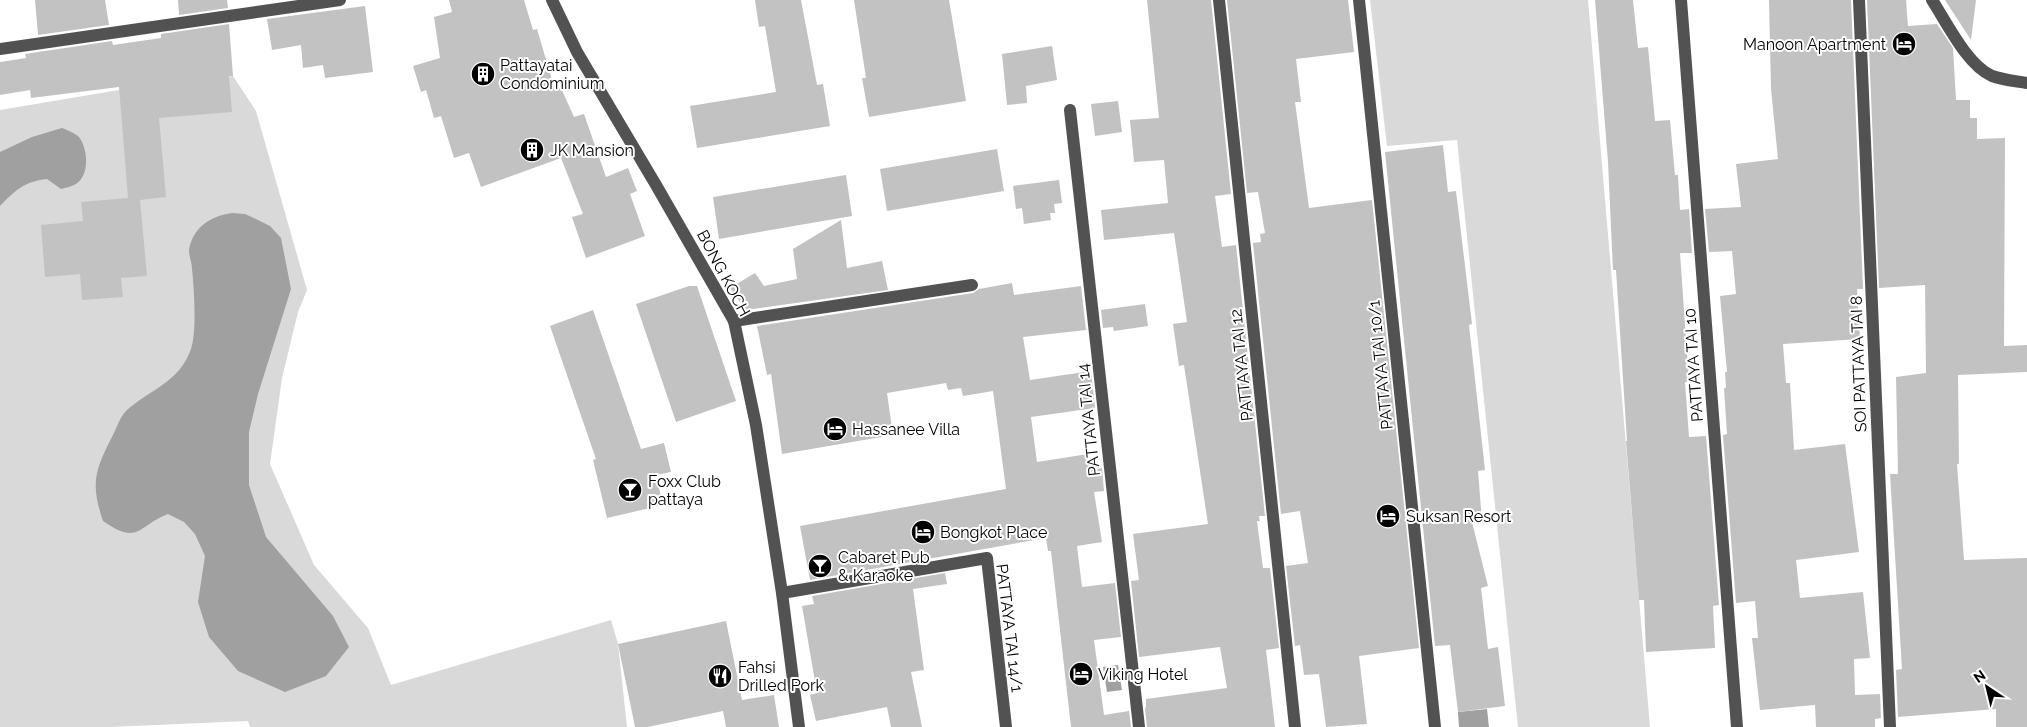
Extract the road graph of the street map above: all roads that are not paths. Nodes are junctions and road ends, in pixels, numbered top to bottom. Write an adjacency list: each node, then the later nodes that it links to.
1 (340, 0): 8 (street)
2 (552, 0): 12 (street, BONG KOCH)
3 (1219, 0): 17 (street, PATTAYA TAI 12)
4 (1359, 0): 18 (street, PATTAYA TAI 10/1)
5 (1681, 0): 19 (street, PATTAYA TAI 10)
6 (1859, 0): 20 (street, SOI PATTAYA TAI 8)
7 (1932, 0): 9 (street)
8 (0, 50)
9 (2027, 83)
10 (1070, 110): 16 (street, PATTAYA TAI 14)
11 (972, 285): 12 (street)
12 (734, 321): 13 (street, BONG KOCH)
13 (782, 593): 14 (street, BONG KOCH); 15 (street, PATTAYA TAI 14/1)
14 (799, 727)
15 (1006, 727)
16 (1138, 727)
17 (1295, 727)
18 (1435, 727)
19 (1737, 727)
20 (1890, 727)

